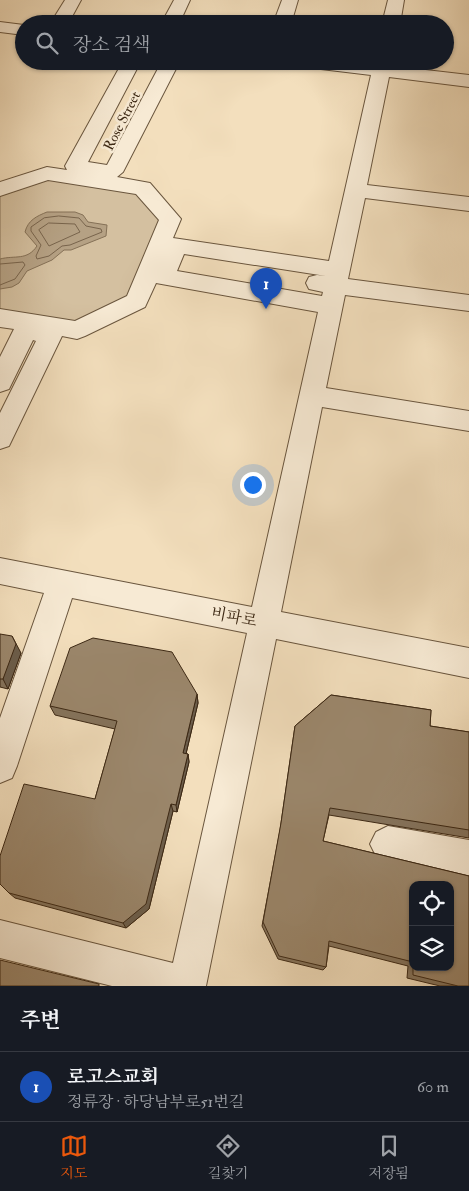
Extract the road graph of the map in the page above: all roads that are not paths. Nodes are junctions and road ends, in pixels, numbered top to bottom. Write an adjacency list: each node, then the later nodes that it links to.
1 (73, 0): 5 (street)
2 (182, 0): 6 (street)
3 (290, 0): 7 (street)
4 (396, 0): 8 (street)
5 (64, 15)
6 (174, 15)
7 (285, 15)
8 (393, 15)
9 (0, 27): 10 (street)
10 (15, 29)
11 (127, 70): 17 (street)
12 (148, 70): 17 (street, Rose Street)
13 (166, 70): 17 (street)
14 (381, 70): 19 (street)
15 (405, 70): 16 (street)
16 (469, 81)
17 (94, 175): 18 (street); 21 (street)
18 (0, 189)
19 (356, 190): 20 (street); 22 (street)
20 (469, 204)
21 (163, 257): 22 (street); 25 (street)
22 (335, 287): 23 (street); 28 (street)
23 (469, 304)
24 (0, 318): 25 (street)
25 (27, 327): 26 (street); 27 (street); 30 (street)
26 (0, 329)
27 (0, 382)
28 (312, 396): 29 (street); 33 (street)
29 (469, 421)
30 (0, 439)
31 (0, 571): 32 (street, 비파로)
32 (62, 583): 33 (street, 비파로); 35 (street)
33 (264, 623): 34 (street, 비파로); 39 (street)
34 (469, 663)
35 (0, 766)
36 (388, 844): 37 (street)
37 (469, 858)
38 (0, 939): 39 (street)
39 (187, 986)

